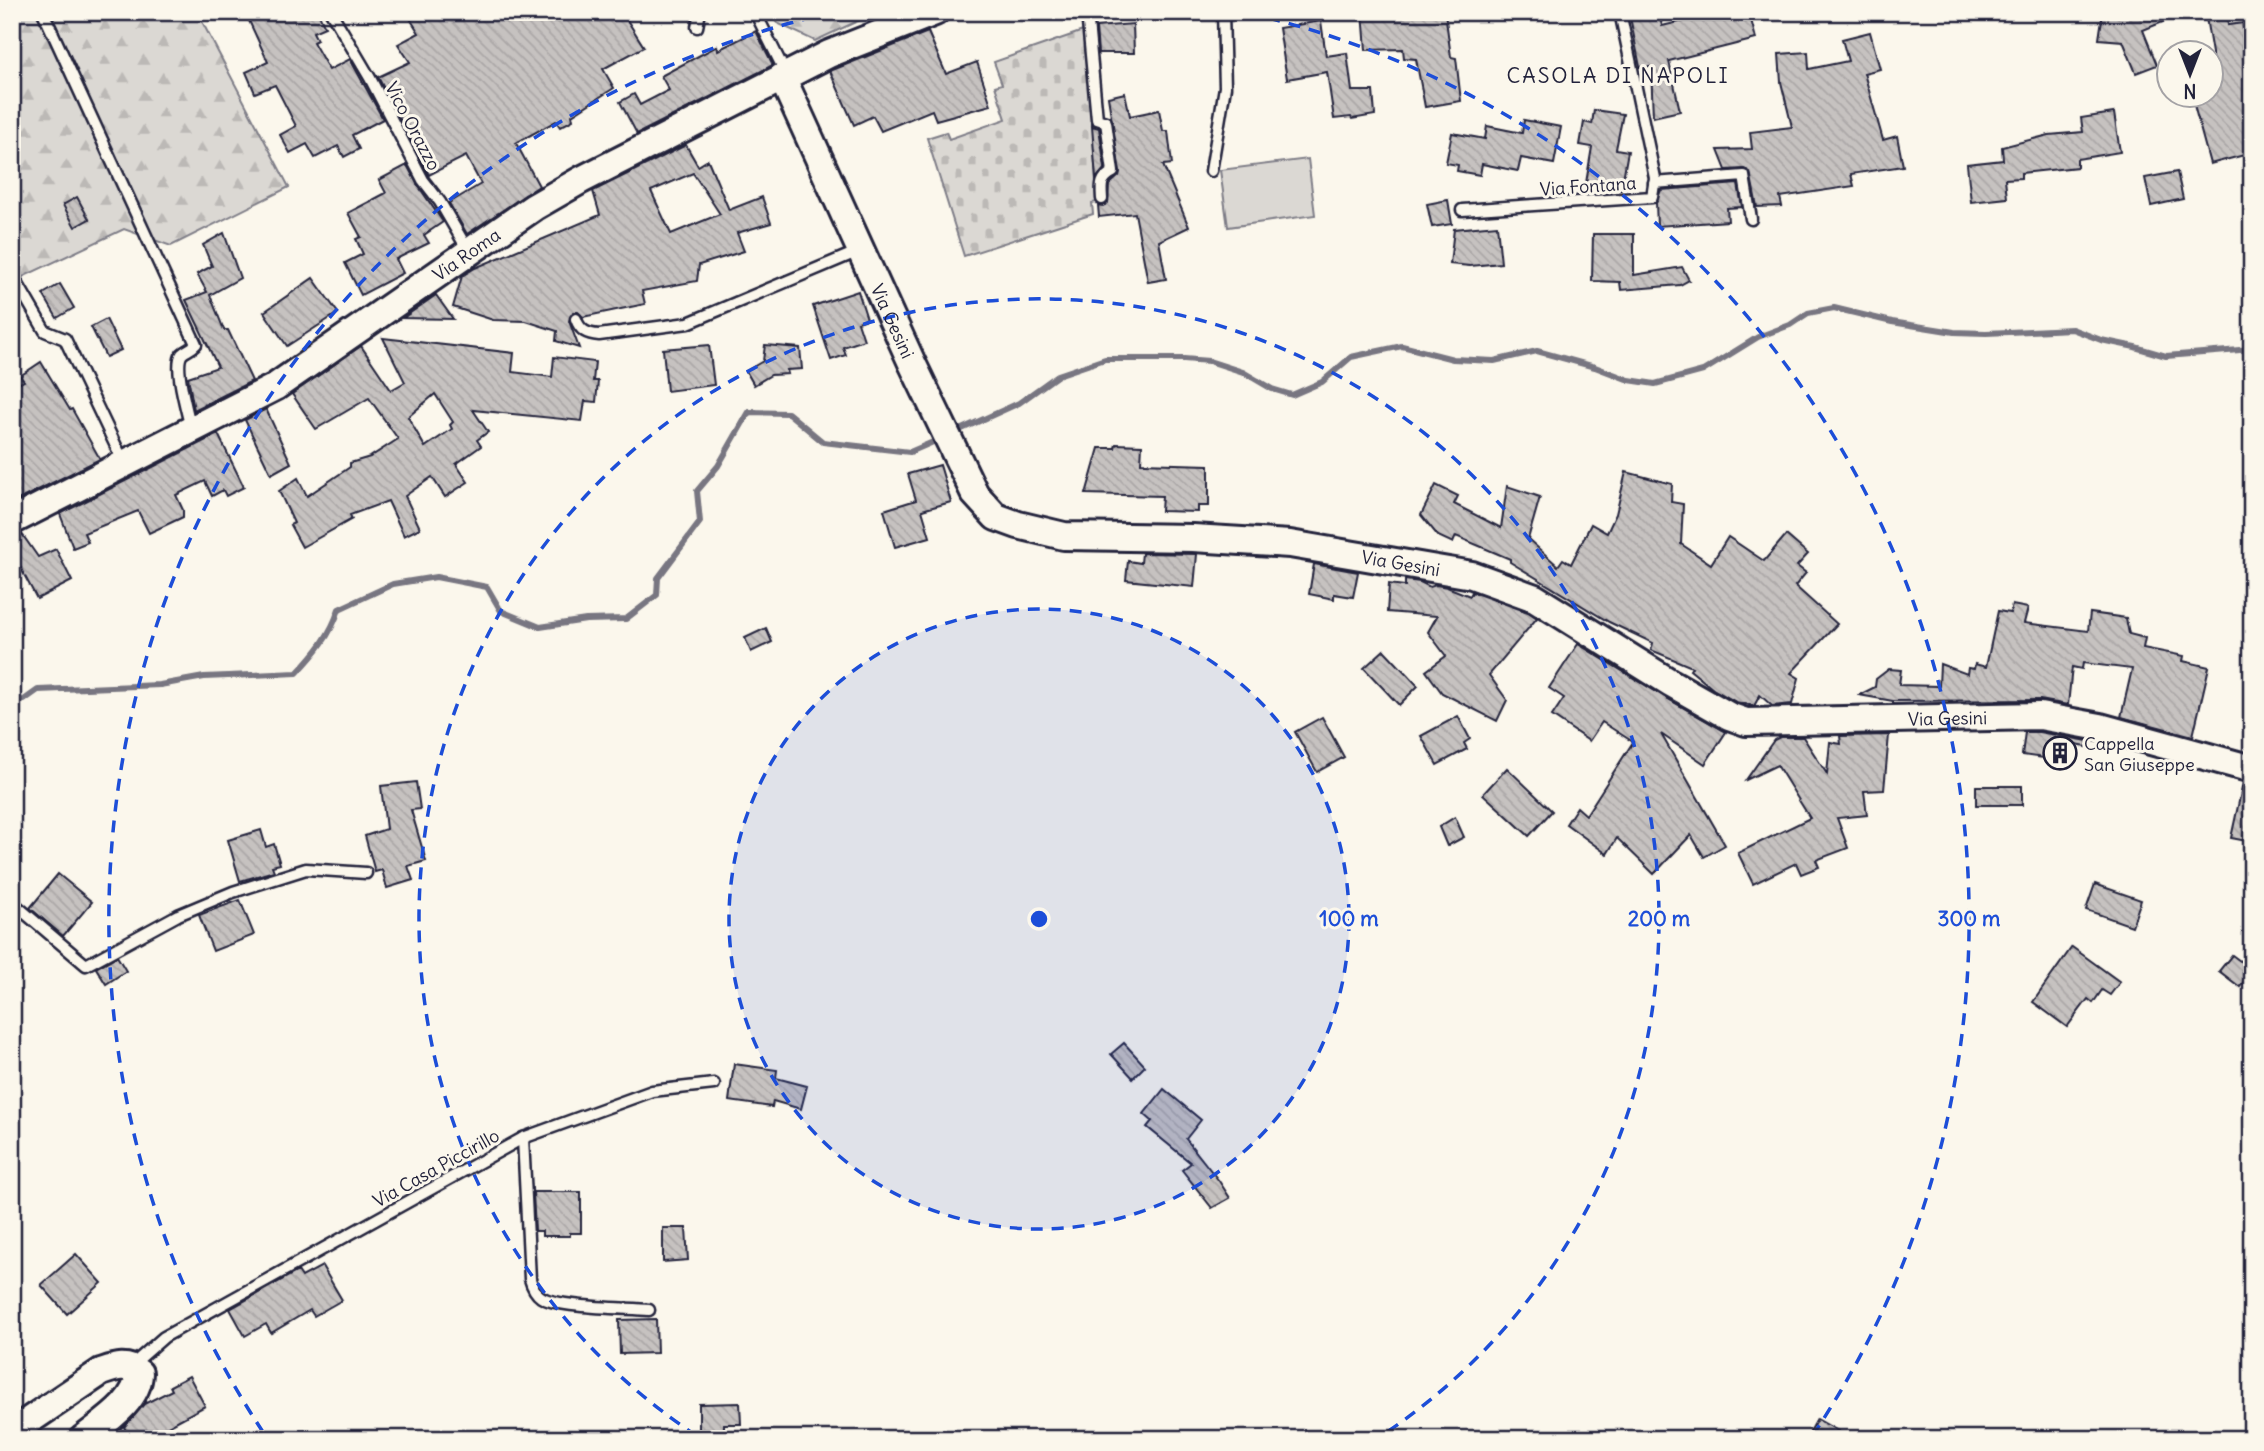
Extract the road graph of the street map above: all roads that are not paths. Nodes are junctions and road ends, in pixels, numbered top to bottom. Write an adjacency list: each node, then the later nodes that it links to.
1 (43, 12): 20 (lane)
2 (331, 12): 17 (lane, Vico Orazzo)
3 (700, 12): 9 (lane)
4 (755, 12): 10 (lane)
5 (935, 12): 10 (street, Via Roma)
6 (1087, 12): 13 (lane)
7 (1223, 12): 11 (lane)
8 (1620, 12): 12 (lane, Via Fontana)
9 (698, 27)
10 (784, 76): 16 (street, Via Gesini); 17 (street, Via Roma)
11 (1211, 171)
12 (1654, 183): 14 (lane, Via Fontana); 15 (lane)
13 (1102, 199)
14 (1462, 210)
15 (1751, 219)
16 (861, 250): 19 (lane); 23 (street, Via Gesini)
17 (469, 253): 20 (street, Via Roma)
18 (12, 274): 21 (lane)
19 (576, 319)
20 (191, 429): 21 (street, Via Roma)
21 (124, 464): 22 (street, Via Roma)
22 (12, 521)
23 (2252, 769)
24 (366, 873): 25 (lane)
25 (12, 902)
26 (714, 1084): 27 (lane)
27 (523, 1138): 28 (lane, Via Casa Piccirillo); 29 (lane, Via Casa Piccirillo)
28 (649, 1310)
29 (131, 1367): 30 (street); 31 (street)
30 (12, 1432)
31 (83, 1439)

